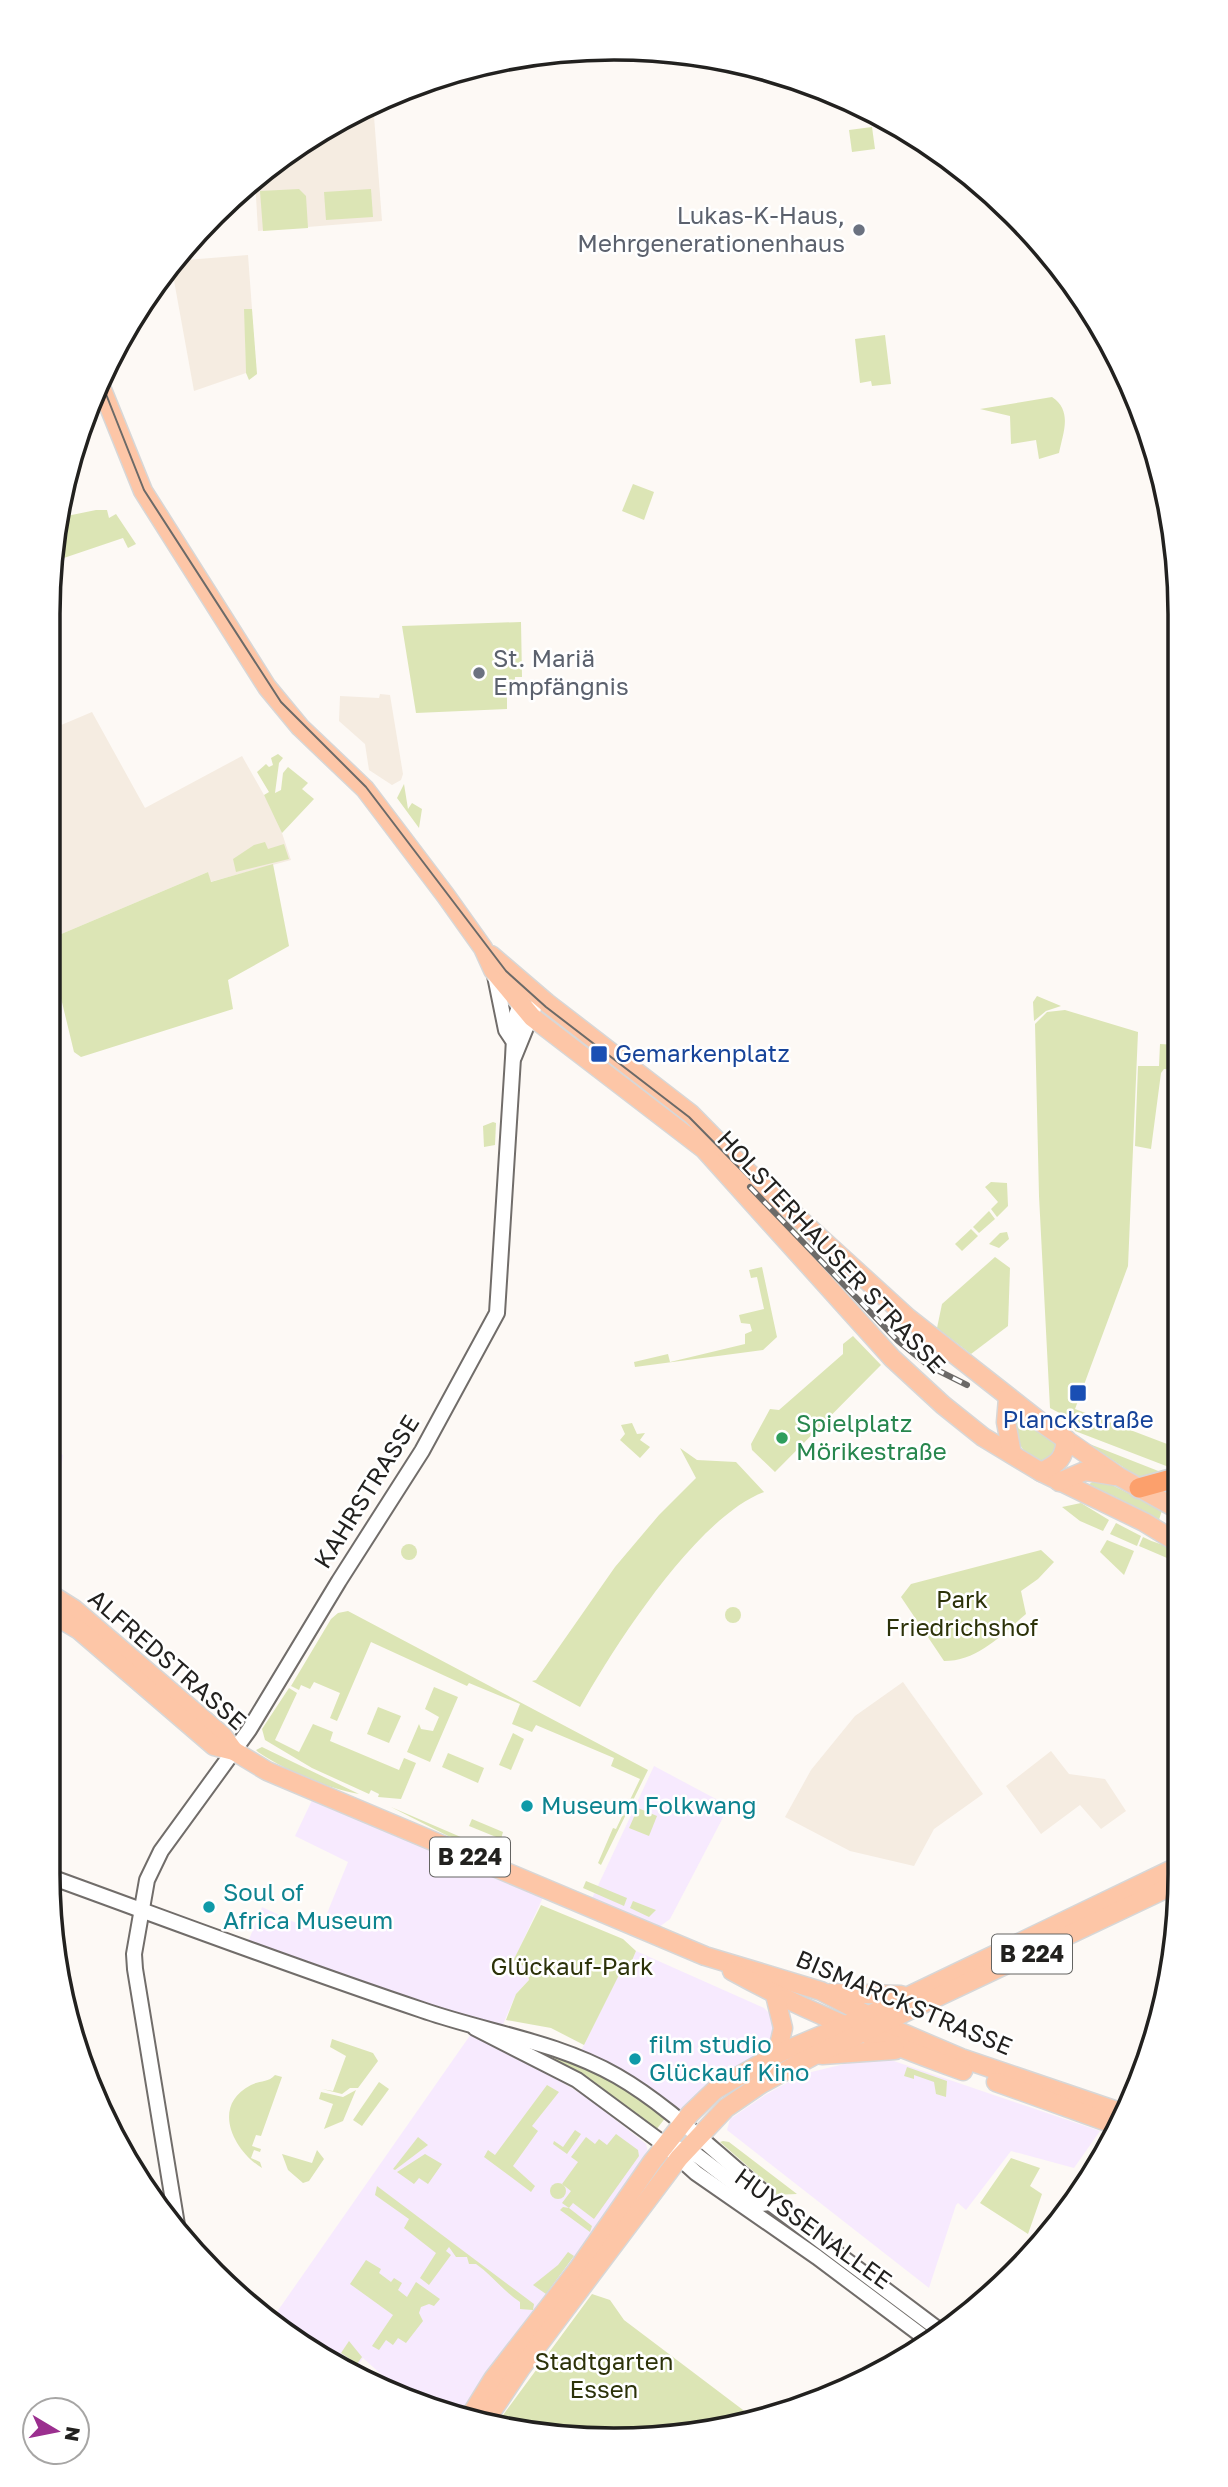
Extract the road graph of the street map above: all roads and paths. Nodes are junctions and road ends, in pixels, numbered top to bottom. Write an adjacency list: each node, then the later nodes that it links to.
1 (105, 396): 2 (main road, HOLSTERHAUSER STRASSE)
2 (483, 948): 3 (main road, HOLSTERHAUSER STRASSE); 4 (main road, HOLSTERHAUSER STRASSE)
3 (493, 970): 5 (main road, HOLSTERHAUSER STRASSE); 6 (street)
4 (532, 990): 5 (street, KAHRSTRASSE); 8 (main road, HOLSTERHAUSER STRASSE)
5 (526, 1010): 6 (street, KAHRSTRASSE); 7 (street, KAHRSTRASSE); 10 (main road, HOLSTERHAUSER STRASSE)
6 (512, 1039): 7 (street, KAHRSTRASSE)
7 (513, 1058): 20 (street, KAHRSTRASSE)
8 (1008, 1398): 9 (main road, HOLSTERHAUSER STRASSE); 10 (main road)
9 (1066, 1439): 11 (main road); 12 (main road, HOLSTERHAUSER STRASSE)
10 (1012, 1454): 11 (main road, HOLSTERHAUSER STRASSE)
11 (1041, 1472): 14 (main road, HOLSTERHAUSER STRASSE)
12 (1118, 1476): 14 (main road); 15 (main road, HOLSTERHAUSER STRASSE)
13 (1168, 1480): 15 (highway)
14 (1059, 1482): 17 (main road, HOLSTERHAUSER STRASSE)
15 (1139, 1489): 16 (main road, HOLSTERHAUSER STRASSE)
16 (1168, 1504)
17 (1168, 1537)
18 (60, 1600): 20 (main road, ALFREDSTRASSE / B 224)
19 (60, 1619): 20 (main road, ALFREDSTRASSE / B 224)
20 (234, 1751): 24 (street, KAHRSTRASSE); 25 (main road, BISMARCKSTRASSE / B 224)
21 (1168, 1872): 28 (main road, B 224)
22 (60, 1880): 24 (street)
23 (1168, 1888): 28 (main road, B 224)
24 (142, 1909): 30 (street); 40 (street, KAHRSTRASSE)
25 (705, 1956): 26 (main road, BISMARCKSTRASSE / B 224); 27 (main road, BISMARCKSTRASSE / B 224)
26 (821, 1991): 28 (main road); 29 (main road, BISMARCKSTRASSE / B 224)
27 (775, 1995): 31 (main road, BISMARCKSTRASSE / B 224); 34 (main road)
28 (916, 2001): 29 (main road, B 224); 32 (main road)
29 (870, 2024): 31 (main road); 32 (main road, BISMARCKSTRASSE); 33 (main road, BISMARCKSTRASSE); 35 (main road)
30 (471, 2026): 38 (street); 38 (street)
31 (843, 2026): 34 (main road)
32 (922, 2041): 36 (main road, BISMARCKSTRASSE)
33 (902, 2049): 35 (main road); 37 (main road, BISMARCKSTRASSE)
34 (777, 2054): 38 (main road)
35 (813, 2056): 38 (main road)
36 (1115, 2110)
37 (1109, 2122)
38 (684, 2141): 39 (street, HUYSSENALLEE); 39 (street, HUYSSENALLEE); 42 (street, HUYSSENALLEE); 43 (main road); 44 (main road)
39 (769, 2203): 41 (street, HUYSSENALLEE)
40 (175, 2212)
41 (934, 2326)
42 (921, 2335)
43 (474, 2410)
44 (490, 2413)

